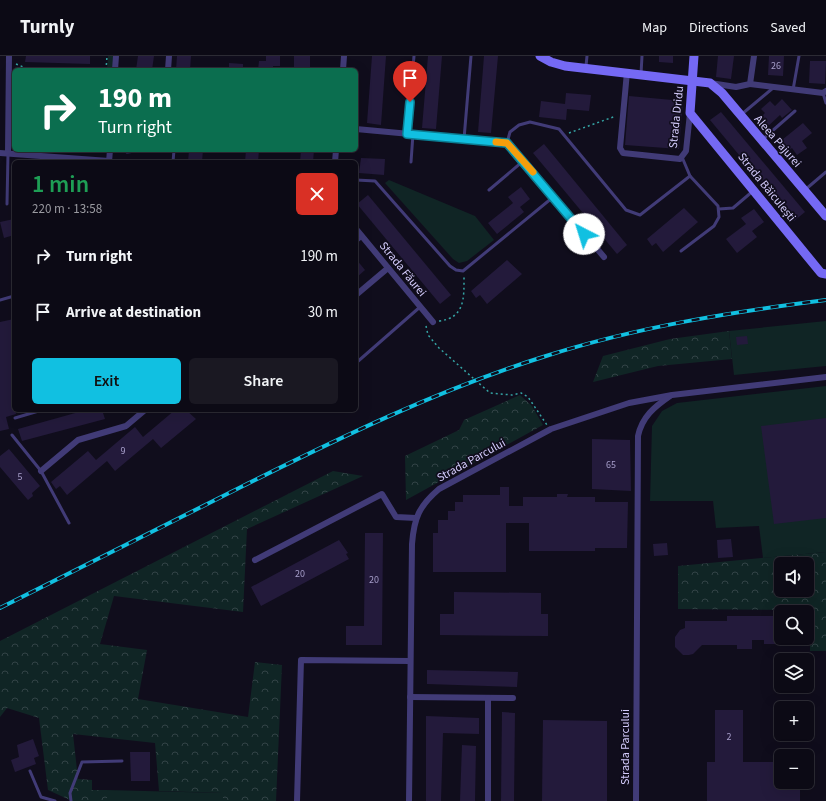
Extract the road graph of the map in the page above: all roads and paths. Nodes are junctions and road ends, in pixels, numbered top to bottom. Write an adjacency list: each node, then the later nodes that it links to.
1 (107, 56): 15 (path)
2 (116, 56): 16 (street)
3 (169, 56): 17 (street)
4 (344, 56): 18 (street)
5 (414, 56): 34 (lane)
6 (471, 56): 36 (lane)
7 (540, 56): 19 (street)
8 (586, 56): 19 (lane)
9 (642, 56): 21 (lane)
10 (694, 56): 22 (street, Strada Dridu)
11 (754, 56): 24 (street)
12 (799, 56): 26 (lane)
13 (9, 59): 14 (path); 39 (street)
14 (27, 68)
15 (106, 68)
16 (115, 68)
17 (168, 68)
18 (343, 68)
19 (586, 68): 20 (street)
20 (627, 72): 21 (street); 31 (street, Strada Dridu)
21 (641, 74): 22 (street)
22 (692, 80): 23 (street); 30 (street, Strada Dridu)
23 (710, 83): 24 (street); 32 (street, Aleea Pajurei)
24 (750, 84): 25 (street)
25 (774, 87): 26 (street); 32 (lane)
26 (793, 90): 27 (street)
27 (825, 92): 28 (lane)
28 (826, 103)
29 (795, 111): 37 (lane)
30 (690, 113): 41 (street, Strada Dridu); 49 (street, Strada Băiculești)
31 (623, 114): 35 (path); 41 (street, Strada Dridu)
32 (740, 115): 37 (street, Aleea Pajurei)
33 (358, 129): 34 (street)
34 (410, 134): 36 (street); 44 (lane)
35 (564, 135): 38 (lane); 46 (lane)
36 (464, 139): 38 (street)
37 (762, 140): 50 (street, Aleea Pajurei)
38 (507, 143): 43 (street)
39 (8, 152): 40 (street); 42 (street); 52 (lane)
40 (0, 153)
41 (682, 157): 46 (lane)
42 (89, 160)
43 (524, 161): 48 (lane); 51 (street)
44 (411, 162)
45 (826, 172): 50 (lane)
46 (690, 176): 53 (lane)
47 (358, 180): 61 (lane)
48 (489, 190)
49 (754, 190): 53 (lane); 62 (street, Strada Băiculești)
50 (805, 190): 54 (street, Aleea Pajurei)
51 (554, 197): 59 (street); 61 (lane)
52 (7, 204)
53 (719, 209): 58 (lane)
54 (826, 216)
55 (358, 232): 56 (street, Strada Făurei)
56 (362, 237): 57 (lane); 60 (street, Strada Făurei)
57 (358, 240)
58 (682, 251)
59 (604, 257)
60 (388, 268): 63 (street); 66 (street, Strada Făurei)
61 (464, 271): 67 (path)
62 (826, 274)
63 (358, 293)
64 (12, 297): 65 (lane)
65 (0, 300)
66 (420, 307): 67 (street, Strada Făurei); 68 (lane)
67 (433, 322): 74 (path)
68 (358, 361)
69 (826, 378): 70 (street, Strada Parcului)
70 (672, 395): 74 (street, Strada Parcului); 91 (street, Strada Parcului)
71 (36, 412): 73 (lane)
72 (143, 412): 76 (street)
73 (16, 418)
74 (551, 429): 77 (street, Strada Parcului)
75 (12, 435): 76 (lane)
76 (41, 471): 78 (lane)
77 (416, 518): 79 (street); 80 (street, Strada Parcului)
78 (69, 523)
79 (255, 560)
80 (410, 661): 81 (street, Strada Parcului); 88 (street)
81 (410, 697): 82 (street); 89 (street, Strada Parcului)
82 (488, 698): 83 (street); 90 (street)
83 (513, 698)
84 (122, 761): 87 (lane)
85 (30, 771): 86 (lane)
86 (55, 801)
87 (71, 801)
88 (297, 801)
89 (409, 801)
90 (488, 801)
91 (636, 801)

